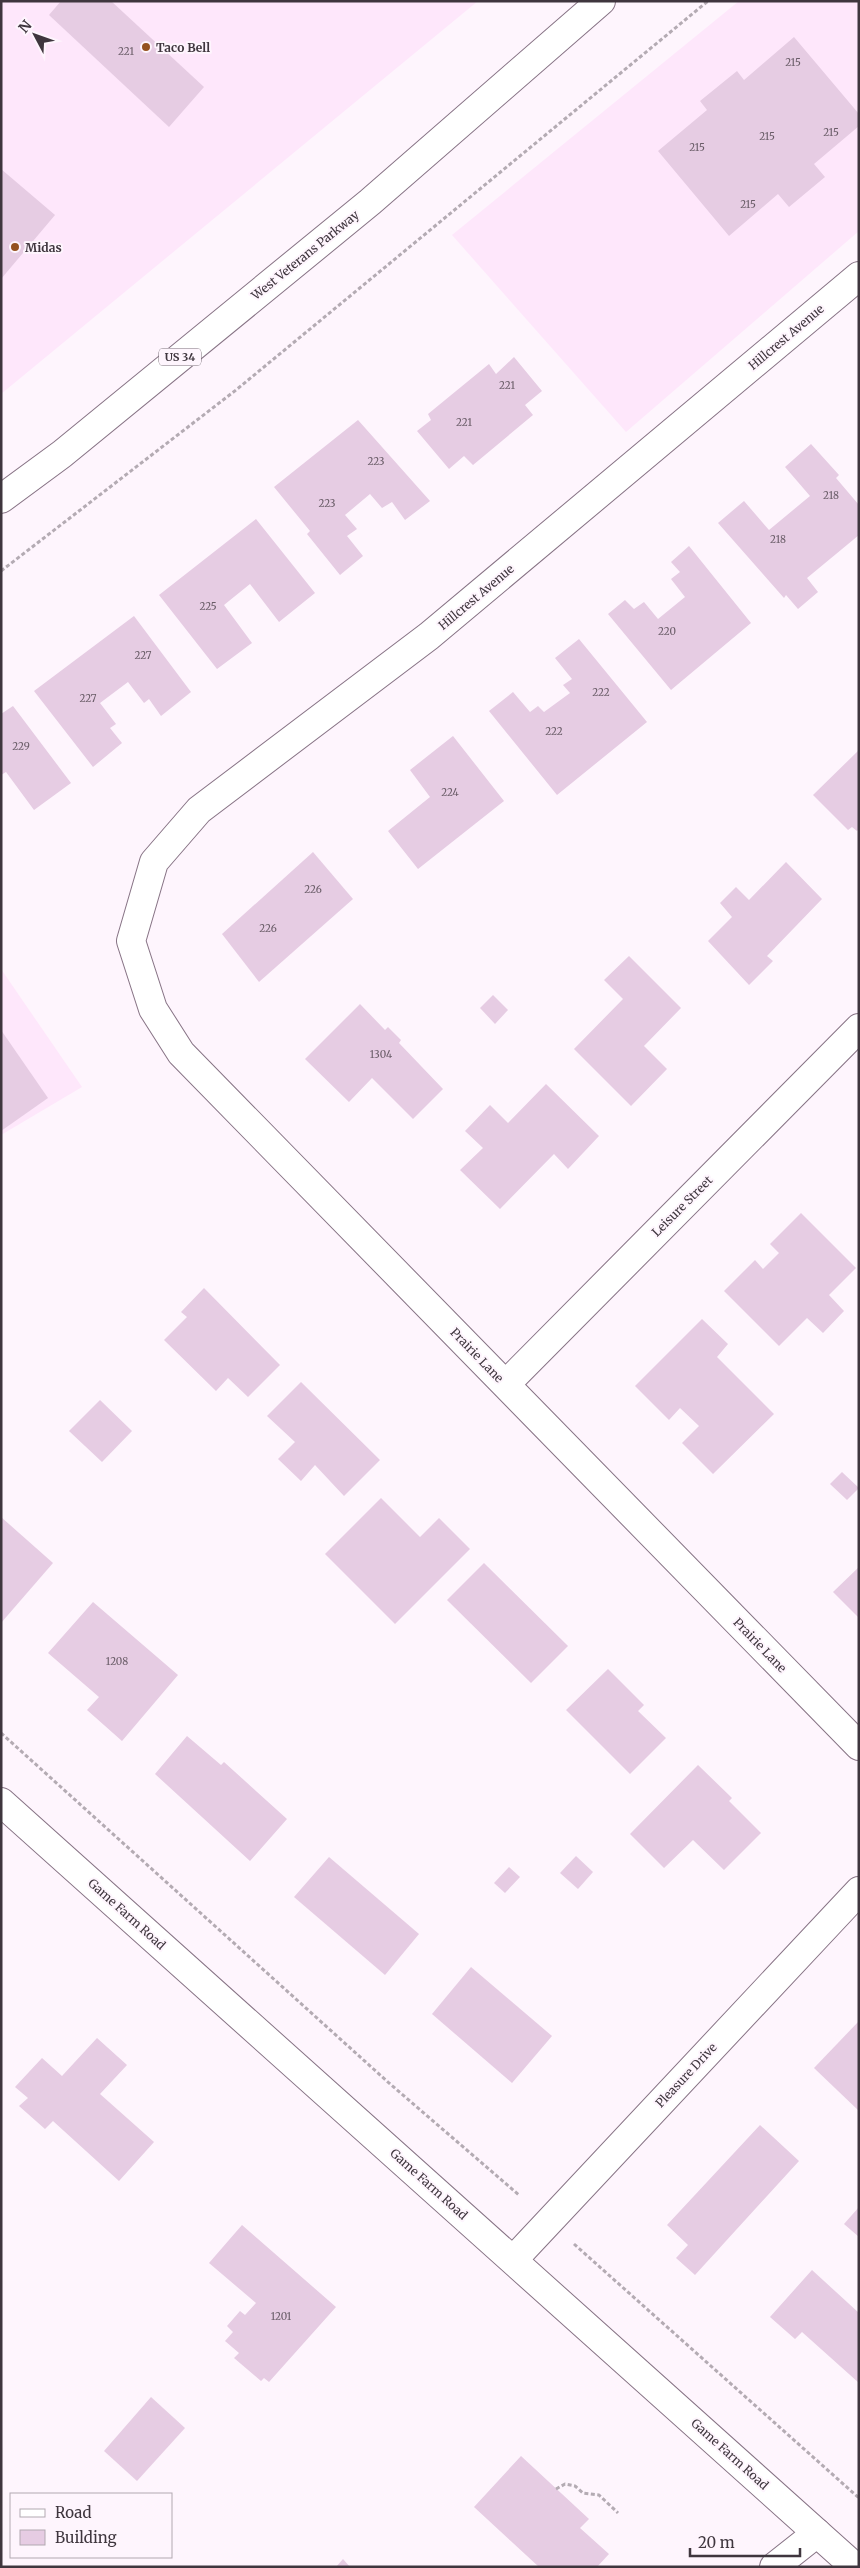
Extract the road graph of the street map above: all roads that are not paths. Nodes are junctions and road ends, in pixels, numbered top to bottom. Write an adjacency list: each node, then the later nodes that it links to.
1 (601, 1): 3 (street, West Veterans Parkway / US 34)
2 (859, 276): 4 (street, Hillcrest Avenue)
3 (1, 499)
4 (131, 941): 6 (street, Prairie Lane)
5 (859, 1028): 6 (street, Leisure Street)
6 (506, 1384): 7 (street, Prairie Lane)
7 (859, 1746)
8 (1, 1802): 10 (street, Game Farm Road)
9 (859, 1891): 10 (street, Pleasure Drive)
10 (514, 2259): 11 (street, Game Farm Road)
11 (817, 2533): 12 (street); 13 (street, Game Farm Road)
12 (774, 2567)
13 (856, 2567)

